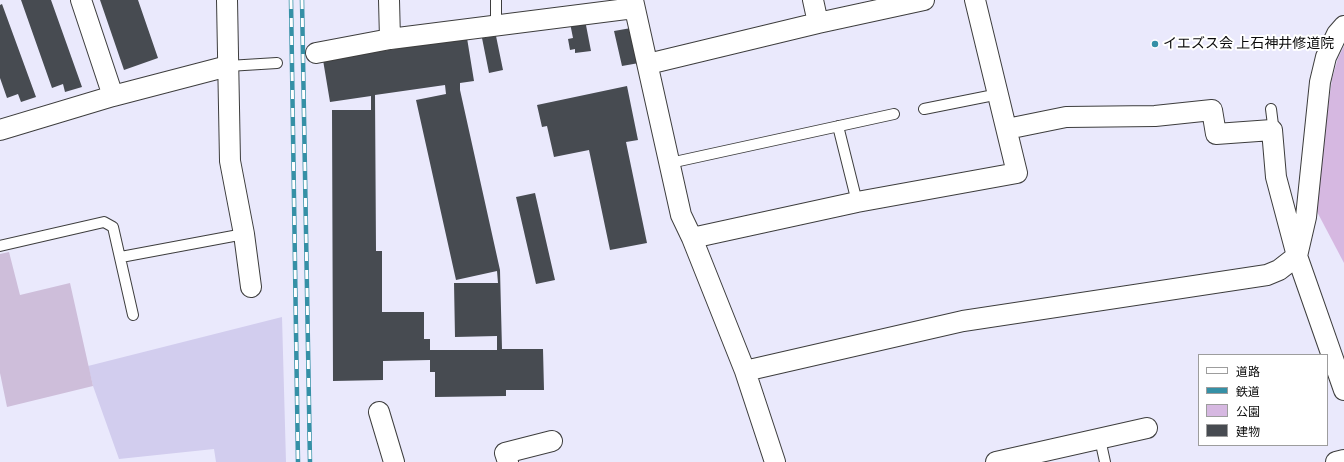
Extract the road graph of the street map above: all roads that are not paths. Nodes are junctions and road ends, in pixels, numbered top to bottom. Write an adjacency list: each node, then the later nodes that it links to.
1 (80, 0): 18 (street)
2 (228, 0): 16 (street)
3 (389, 0): 12 (street)
4 (496, 0): 10 (lane)
5 (813, 0): 9 (street)
6 (924, 0): 9 (street)
7 (975, 0): 17 (street)
8 (634, 4): 10 (street); 15 (street)
9 (818, 23): 15 (street)
10 (496, 24): 12 (street)
11 (1344, 26): 31 (street)
12 (390, 39): 13 (street)
13 (316, 53)
14 (277, 63): 16 (lane)
15 (648, 64): 26 (street)
16 (228, 66): 18 (street); 28 (street)
17 (998, 94): 19 (lane); 24 (street)
18 (113, 96): 23 (street)
19 (924, 109)
20 (1272, 109): 25 (lane)
21 (894, 114): 22 (lane)
22 (838, 126): 26 (lane); 27 (lane)
23 (0, 130)
24 (1007, 130): 25 (street); 27 (street)
25 (1272, 130): 31 (street)
26 (670, 163): 29 (street)
27 (857, 202): 29 (street)
28 (244, 234): 32 (lane); 33 (street)
29 (692, 238): 35 (street)
30 (0, 246): 32 (lane)
31 (1297, 256): 35 (street); 36 (street)
32 (120, 257): 34 (lane)
33 (251, 287)
34 (133, 315)
35 (745, 371): 44 (street)
36 (1344, 390)
37 (379, 412): 42 (street)
38 (1147, 428): 39 (street)
39 (1100, 439): 45 (street); 46 (lane)
40 (552, 441): 43 (street)
41 (1344, 460): 47 (street)
42 (394, 462)
43 (508, 462)
44 (774, 462)
45 (996, 462)
46 (1105, 462)
47 (1336, 462)

